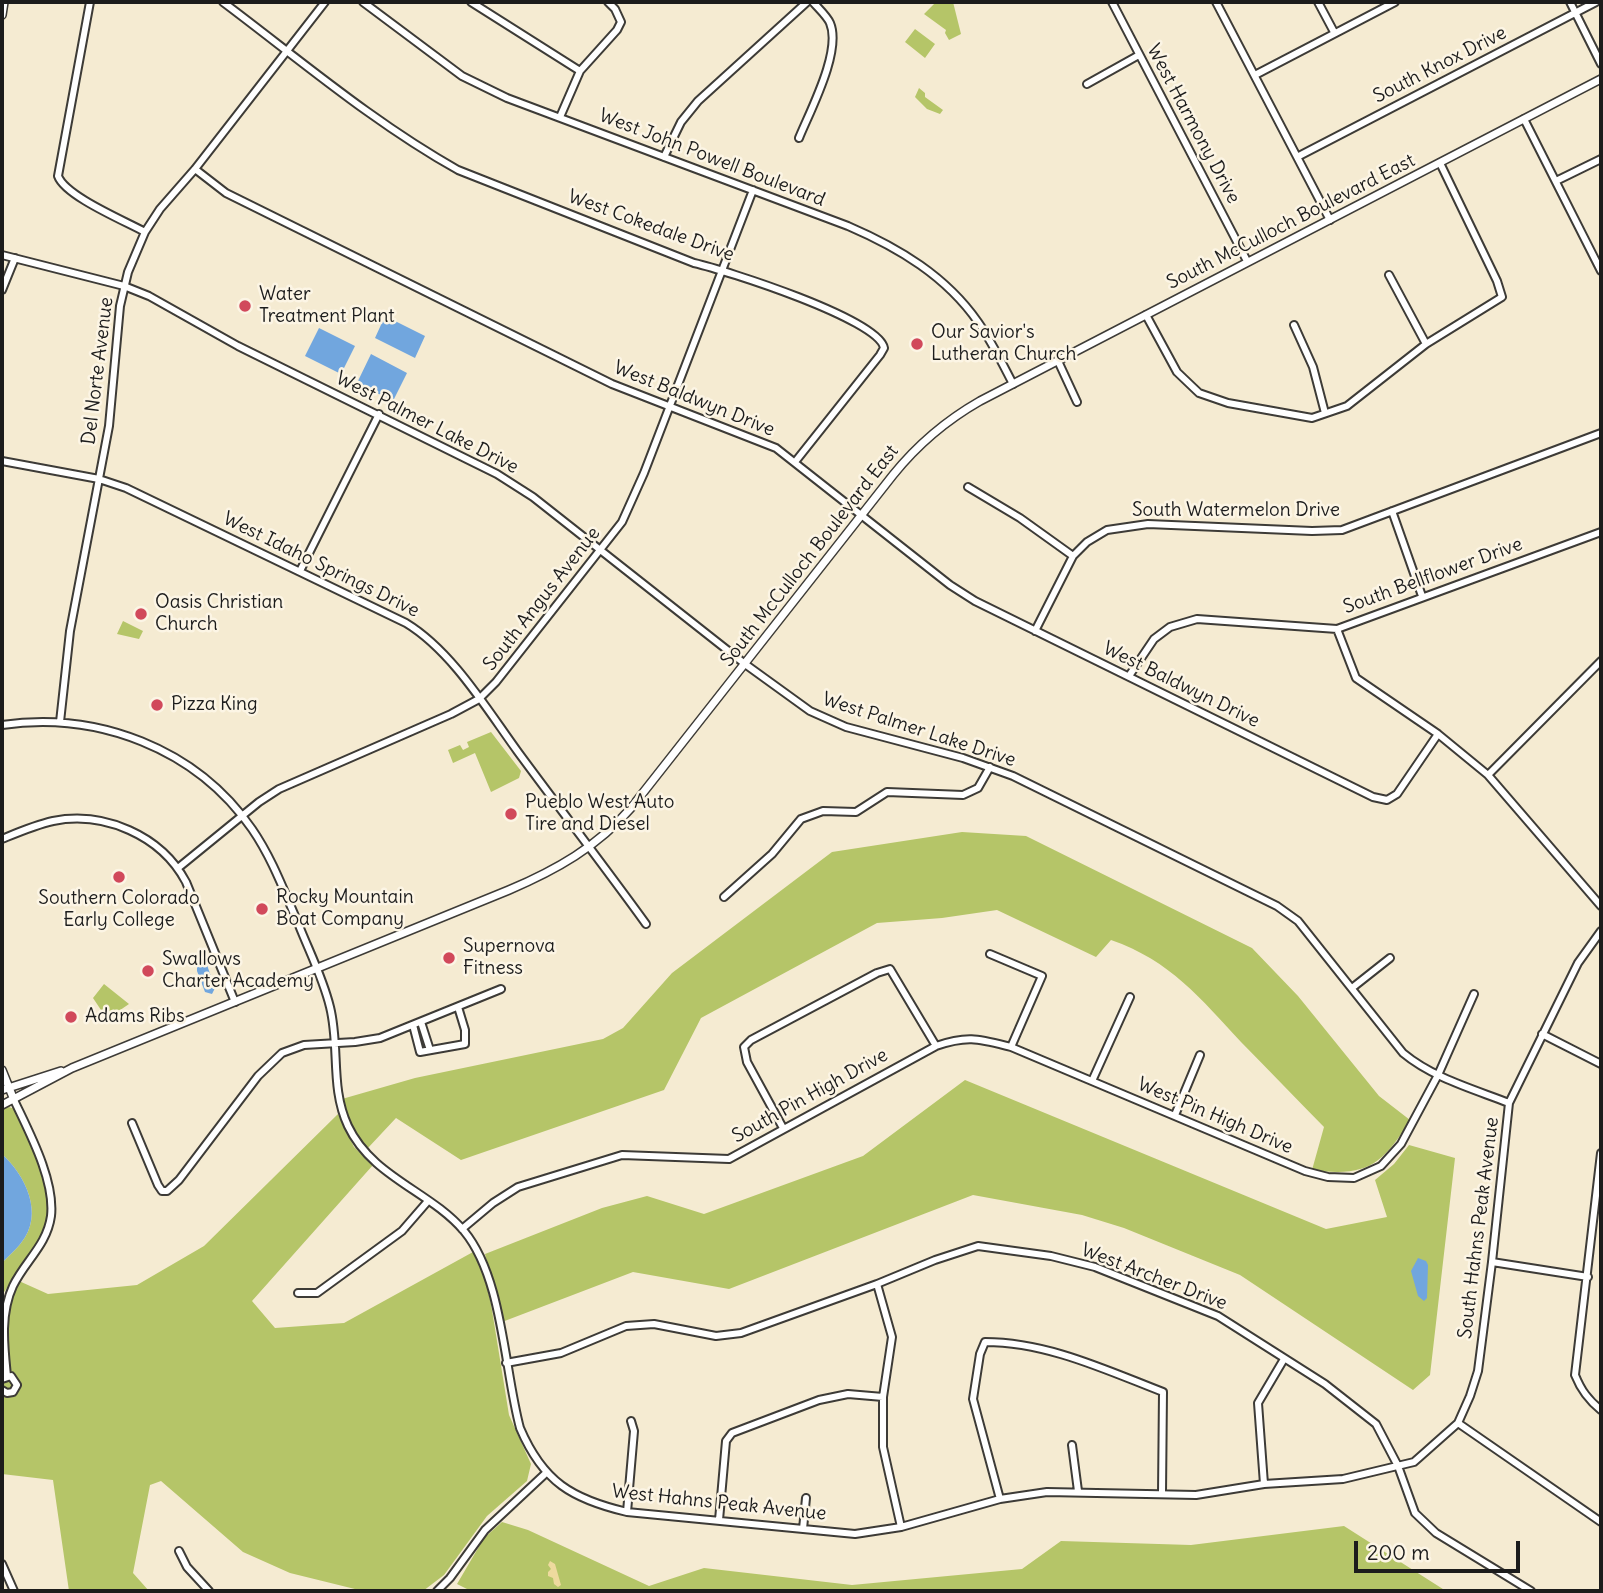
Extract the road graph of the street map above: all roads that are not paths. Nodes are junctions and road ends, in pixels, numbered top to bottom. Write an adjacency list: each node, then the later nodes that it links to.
1 (4, 2): 17 (main road)
2 (90, 2): 37 (street)
3 (223, 2): 19 (street, West Cokedale Drive)
4 (325, 2): 19 (street, Del Norte Avenue)
5 (363, 2): 26 (street, West John Powell Boulevard)
6 (471, 2): 22 (street)
7 (608, 2): 22 (street)
8 (807, 2): 30 (street)
9 (813, 2): 28 (street)
10 (1112, 2): 20 (street, West Harmony Drive)
11 (1216, 2): 23 (street)
12 (1318, 2): 18 (street)
13 (1395, 2): 18 (street)
14 (1570, 2): 16 (street)
15 (1596, 2): 16 (street, South Knox Drive)
16 (1576, 13): 21 (street); 29 (street, South Knox Drive)
17 (2, 15)
18 (1334, 32): 23 (street)
19 (287, 50): 33 (street, Del Norte Avenue); 41 (street, West Cokedale Drive)
20 (1139, 55): 25 (street); 40 (street, West Harmony Drive)
21 (1601, 64)
22 (580, 71): 26 (street)
23 (1255, 75): 29 (street)
24 (1601, 79): 27 (main road, South McCulloch Boulevard East)
25 (1087, 84)
26 (560, 117): 30 (street, West John Powell Boulevard)
27 (1524, 119): 32 (main road, South McCulloch Boulevard East); 34 (street)
28 (799, 138)
29 (1299, 156): 36 (street)
30 (664, 157): 35 (street, West John Powell Boulevard)
31 (1601, 159): 34 (street)
32 (1440, 163): 36 (main road, South McCulloch Boulevard East); 48 (street)
33 (195, 169): 37 (street, Del Norte Avenue); 52 (street, West Baldwyn Drive)
34 (1556, 181): 42 (street)
35 (753, 190): 41 (street, South Angus Avenue); 50 (street, West John Powell Boulevard)
36 (1330, 220): 40 (main road, South McCulloch Boulevard East)
37 (145, 232): 44 (street, Del Norte Avenue)
38 (2, 255): 39 (street, West Palmer Lake Drive)
39 (15, 258): 44 (street, West Palmer Lake Drive); 45 (street)
40 (1247, 261): 46 (main road, South McCulloch Boulevard East)
41 (722, 269): 52 (street, South Angus Avenue); 57 (street, West Cokedale Drive)
42 (1601, 271)
43 (1389, 275): 48 (street)
44 (124, 286): 54 (street, West Palmer Lake Drive); 58 (street, Del Norte Avenue)
45 (2, 290)
46 (1146, 315): 49 (main road, South McCulloch Boulevard East); 53 (street)
47 (1294, 325): 53 (street)
48 (1426, 344): 53 (street)
49 (1058, 362): 50 (main road, South McCulloch Boulevard East); 51 (street)
50 (1013, 384): 61 (main road, South McCulloch Boulevard East)
51 (1077, 401)
52 (669, 408): 57 (street, West Baldwyn Drive); 63 (street, South Angus Avenue)
53 (1325, 413)
54 (379, 414): 63 (street, West Palmer Lake Drive); 65 (street)
55 (1601, 433): 60 (street, South Watermelon Drive)
56 (2, 461): 58 (street, West Idaho Springs Drive)
57 (795, 462): 61 (street, West Baldwyn Drive)
58 (99, 479): 65 (street, West Idaho Springs Drive); 73 (street, Del Norte Avenue)
59 (968, 487): 64 (street)
60 (1392, 511): 64 (street, South Watermelon Drive); 66 (street)
61 (861, 516): 68 (street, West Baldwyn Drive); 70 (main road, South McCulloch Boulevard East)
62 (1601, 532): 66 (street, South Bellflower Drive)
63 (601, 551): 70 (street, West Palmer Lake Drive); 72 (street, South Angus Avenue)
64 (1073, 556): 68 (street, South Watermelon Drive)
65 (300, 571): 72 (street, West Idaho Springs Drive)
66 (1423, 596): 67 (street, South Bellflower Drive)
67 (1337, 629): 71 (street, South Bellflower Drive); 75 (street)
68 (1035, 631): 71 (street, West Baldwyn Drive)
69 (1601, 661): 77 (street)
70 (745, 664): 76 (street, West Palmer Lake Drive); 80 (main road, South McCulloch Boulevard East)
71 (1129, 676): 75 (street, West Baldwyn Drive)
72 (479, 699): 78 (street, South Angus Avenue); 80 (street, West Idaho Springs Drive)
73 (60, 722): 74 (street, West Hahns Peak Avenue); 78 (street, West Hahns Peak Avenue)
74 (2, 725)
75 (1438, 734): 77 (street)
76 (990, 767): 82 (street); 89 (street, West Palmer Lake Drive)
77 (1488, 775): 83 (street)
78 (242, 816): 81 (street, South Angus Avenue); 88 (street, West Hahns Peak Avenue)
79 (2, 839): 81 (street)
80 (589, 847): 84 (street, West Idaho Springs Drive); 88 (main road, South McCulloch Boulevard East)
81 (178, 868): 93 (street)
82 (724, 897)
83 (1601, 906)
84 (646, 924)
85 (1601, 932): 97 (street, South Hahns Peak Avenue)
86 (990, 954): 100 (street)
87 (1390, 958): 89 (street)
88 (316, 969): 93 (main road, South McCulloch Boulevard East); 98 (street, West Hahns Peak Avenue)
89 (1352, 988): 106 (street, West Palmer Lake Drive)
90 (501, 989): 94 (street)
91 (1474, 994): 106 (street, West Pin High Drive)
92 (1130, 997): 107 (street)
93 (235, 1002): 104 (main road, South McCulloch Boulevard East)
94 (458, 1007): 95 (street); 101 (street)
95 (421, 1022): 96 (street); 101 (street)
96 (413, 1025): 98 (street); 101 (street)
97 (1542, 1034): 103 (street); 110 (street, South Hahns Peak Avenue)
98 (334, 1043): 113 (street); 117 (street, West Hahns Peak Avenue)
99 (936, 1046): 100 (street, West Pin High Drive); 114 (street, South Pin High Drive); 114 (street)
100 (1011, 1047): 107 (street, West Pin High Drive)
101 (429, 1051)
102 (1200, 1055): 112 (street)
103 (1601, 1064)
104 (72, 1068): 108 (main road, South McCulloch Boulevard East); 109 (main road, South McCulloch Boulevard East)
105 (2, 1070): 108 (main road)
106 (1438, 1075): 110 (street, West Palmer Lake Drive); 112 (street, West Pin High Drive)
107 (1092, 1082): 112 (street, West Pin High Drive)
108 (5, 1089): 109 (main road)
109 (14, 1100): 111 (main road, South McCulloch Boulevard East); 125 (street)
110 (1509, 1103): 119 (street, South Hahns Peak Avenue)
111 (2, 1105)
112 (1175, 1115)
113 (132, 1123)
114 (783, 1128): 118 (street, South Pin High Drive)
115 (1601, 1153): 116 (street)
116 (1599, 1175): 120 (street)
117 (428, 1201): 118 (street, West Hahns Peak Avenue); 122 (street)
118 (462, 1229): 124 (street, West Hahns Peak Avenue)
119 (1492, 1262): 120 (street); 130 (street, South Hahns Peak Avenue)
120 (1588, 1277): 128 (street)
121 (877, 1284): 123 (street, West Archer Drive); 124 (street, West Archer Drive); 127 (street)
122 (298, 1293)
123 (1284, 1359): 132 (street, West Archer Drive); 134 (street)
124 (506, 1363): 133 (street, West Hahns Peak Avenue)
125 (4, 1377): 126 (street)
126 (2, 1390)
127 (883, 1397): 140 (street); 142 (street)
128 (1601, 1410)
129 (631, 1421): 139 (street)
130 (1458, 1423): 132 (street, West Hahns Peak Avenue); 141 (street)
131 (1072, 1444): 135 (street)
132 (1398, 1466): 134 (street, West Hahns Peak Avenue); 150 (street, West Archer Drive)
133 (546, 1472): 139 (street, West Hahns Peak Avenue); 149 (street)
134 (1264, 1484): 136 (street, West Hahns Peak Avenue)
135 (1077, 1491): 136 (street, West Hahns Peak Avenue); 138 (street, West Hahns Peak Avenue)
136 (1162, 1493): 138 (street)
137 (806, 1498): 143 (street)
138 (1000, 1499): 142 (street, West Hahns Peak Avenue)
139 (627, 1512): 140 (street, West Hahns Peak Avenue)
140 (719, 1520): 143 (street, West Hahns Peak Avenue)
141 (1601, 1522)
142 (901, 1527): 143 (street, West Hahns Peak Avenue)
143 (803, 1529)
144 (179, 1551): 148 (street)
145 (2, 1564): 146 (street)
146 (4, 1576): 147 (street)
147 (14, 1591)
148 (208, 1591)
149 (437, 1591)
150 (1531, 1591)

